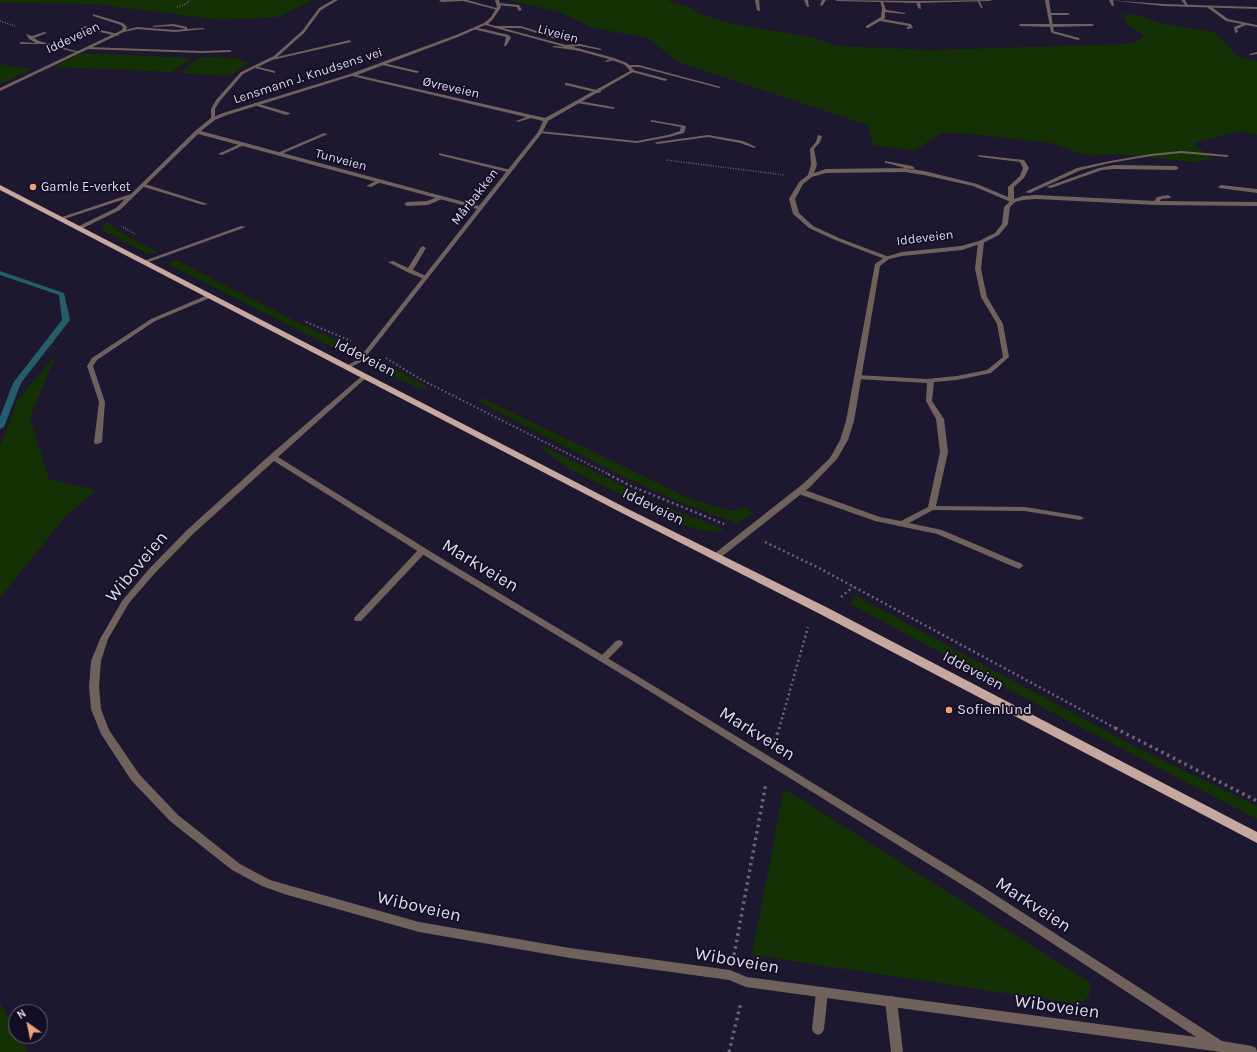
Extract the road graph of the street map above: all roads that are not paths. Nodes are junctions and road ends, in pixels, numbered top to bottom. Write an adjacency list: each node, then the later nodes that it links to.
1 (336, 0): 71 (street)
2 (757, 0): 28 (street)
3 (806, 0): 21 (street)
4 (824, 0): 19 (street)
5 (837, 0): 12 (street)
6 (983, 0): 7 (street); 14 (street)
7 (990, 0)
8 (1048, 0): 31 (street)
9 (1110, 0): 15 (street); 20 (street)
10 (1183, 0): 22 (street)
11 (442, 1): 18 (street)
12 (868, 1): 16 (street)
13 (930, 1): 14 (street); 17 (street)
14 (978, 1): 23 (street)
15 (1136, 1): 22 (street)
16 (881, 2): 17 (street); 29 (street)
17 (918, 2): 25 (street)
18 (498, 5): 27 (street); 36 (street, Lensmann J. Knudsens vei)
19 (822, 5)
20 (1113, 5)
21 (808, 6)
22 (1188, 6): 24 (street)
23 (982, 7)
24 (1209, 7): 26 (street); 37 (street)
25 (920, 8)
26 (1257, 8)
27 (520, 10)
28 (759, 10)
29 (885, 12): 30 (street); 35 (street)
30 (904, 13)
31 (1050, 14): 32 (street); 40 (street)
32 (1068, 14)
33 (94, 15): 51 (street, Iddeveien)
34 (177, 19): 38 (street)
35 (880, 20): 45 (street); 48 (street)
36 (485, 24): 41 (street, Liveien); 47 (street, Lensmann J. Knudsens vei)
37 (1244, 24): 43 (street); 53 (street)
38 (163, 25): 46 (street); 49 (street)
39 (1020, 25): 40 (street)
40 (1052, 25): 42 (street); 56 (street)
41 (495, 26): 55 (street); 61 (street, Liveien)
42 (1092, 26)
43 (1257, 26)
44 (84, 27): 54 (street)
45 (867, 27)
46 (137, 28): 49 (street); 51 (street)
47 (474, 28): 60 (street); 73 (street, Lensmann J. Knudsens vei)
48 (908, 28)
49 (189, 29): 50 (street)
50 (203, 29)
51 (124, 31): 54 (street, Iddeveien)
52 (45, 32): 59 (street)
53 (1236, 32)
54 (117, 35): 63 (street, Iddeveien)
55 (556, 38)
56 (1078, 39)
57 (350, 40): 71 (street)
58 (21, 43): 59 (street)
59 (45, 44): 67 (street)
60 (505, 45)
61 (566, 46): 64 (street, Liveien); 65 (street)
62 (554, 47): 64 (street)
63 (87, 48): 66 (street); 67 (street, Iddeveien)
64 (581, 50): 70 (street, Liveien)
65 (600, 50)
66 (230, 51)
67 (78, 52): 83 (street, Iddeveien)
68 (1257, 53): 69 (street)
69 (1251, 54)
70 (613, 59): 72 (street); 74 (street, Liveien)
71 (267, 61): 75 (street)
72 (607, 62)
73 (383, 64): 78 (street); 79 (street, Lensmann J. Knudsens vei)
74 (627, 65): 76 (street); 82 (street)
75 (254, 67): 77 (street); 90 (street)
76 (633, 71): 80 (street); 84 (street)
77 (274, 72)
78 (417, 72)
79 (352, 75): 86 (street, Lensmann J. Knudsens vei); 89 (street, Øvreveien)
80 (665, 80)
81 (567, 84): 84 (street)
82 (719, 87)
83 (0, 90)
84 (599, 92): 85 (street)
85 (579, 102): 87 (street); 91 (street)
86 (256, 104): 88 (street); 90 (street, Lensmann J. Knudsens vei)
87 (613, 108)
88 (288, 114)
89 (529, 116): 91 (street, Øvreveien); 92 (street)
90 (213, 119): 94 (street, Lensmann J. Knudsens vei)
91 (546, 120): 95 (street, Mårbakken)
92 (518, 121)
93 (653, 121): 98 (street)
94 (197, 132): 99 (street, Tunveien); 112 (street, Lensmann J. Knudsens vei)
95 (540, 132): 98 (street); 108 (street, Mårbakken)
96 (326, 134): 102 (street)
97 (820, 136): 110 (street)
98 (637, 142): 100 (street)
99 (242, 145): 101 (street); 102 (street, Tunveien)
100 (754, 148)
101 (220, 154)
102 (277, 154): 111 (street, Tunveien)
103 (440, 154): 108 (street)
104 (980, 156): 122 (street, Iddeveien)
105 (1227, 156): 116 (street)
106 (887, 162): 109 (street)
107 (1176, 168): 116 (street)
108 (509, 171): 127 (street, Mårbakken)
109 (924, 173): 110 (street); 122 (street)
110 (810, 176): 133 (street)
111 (378, 182): 113 (street); 120 (street, Tunveien)
112 (143, 185): 118 (street, Lensmann J. Knudsens vei); 124 (street)
113 (369, 186)
114 (0, 187): 128 (main road, Iddeveien)
115 (1221, 187): 117 (street)
116 (1028, 192): 121 (street)
117 (1257, 192)
118 (133, 195): 128 (street, Lensmann J. Knudsens vei); 130 (street, Lensmann J. Knudsens vei)
119 (1168, 197): 123 (street)
120 (440, 198): 125 (street); 127 (street, Tunveien)
121 (1023, 198): 122 (street); 123 (street)
122 (1012, 201): 131 (street, Iddeveien)
123 (1156, 203): 126 (street)
124 (205, 204)
125 (407, 204)
126 (1257, 204)
127 (480, 208): 137 (street, Mårbakken)
128 (62, 218): 130 (main road, Iddeveien)
129 (243, 227): 134 (street)
130 (79, 228): 134 (main road, Iddeveien)
131 (981, 242): 133 (street, Iddeveien); 142 (street)
132 (423, 248): 136 (street)
133 (887, 258): 141 (street, Iddeveien)
134 (144, 262): 138 (main road, Iddeveien)
135 (391, 262): 136 (street)
136 (409, 271): 137 (street)
137 (426, 278): 139 (street, Mårbakken)
138 (210, 296): 139 (main road, Iddeveien); 143 (street)
139 (347, 367): 140 (main road, Iddeveien)
140 (365, 376): 144 (street, Wiboveien); 150 (main road, Iddeveien)
141 (857, 377): 142 (street); 145 (street, Iddeveien)
142 (931, 380): 146 (street)
143 (98, 442)
144 (273, 457): 149 (street, Markveien); 156 (street, Wiboveien)
145 (798, 491): 148 (street); 150 (street, Iddeveien)
146 (932, 508): 147 (street); 148 (street)
147 (1080, 518)
148 (902, 524): 151 (street)
149 (422, 551): 152 (street); 154 (street, Markveien)
150 (717, 556): 155 (main road, Iddeveien)
151 (1019, 566)
152 (358, 619)
153 (619, 643): 154 (street)
154 (603, 659): 159 (street, Markveien)
155 (1257, 838)
156 (822, 992): 157 (street, Wiboveien); 158 (street)
157 (891, 1001): 159 (street, Wiboveien); 160 (street)
158 (818, 1029)
159 (1219, 1046): 161 (street, Wiboveien)
160 (897, 1052)
161 (1252, 1052)

